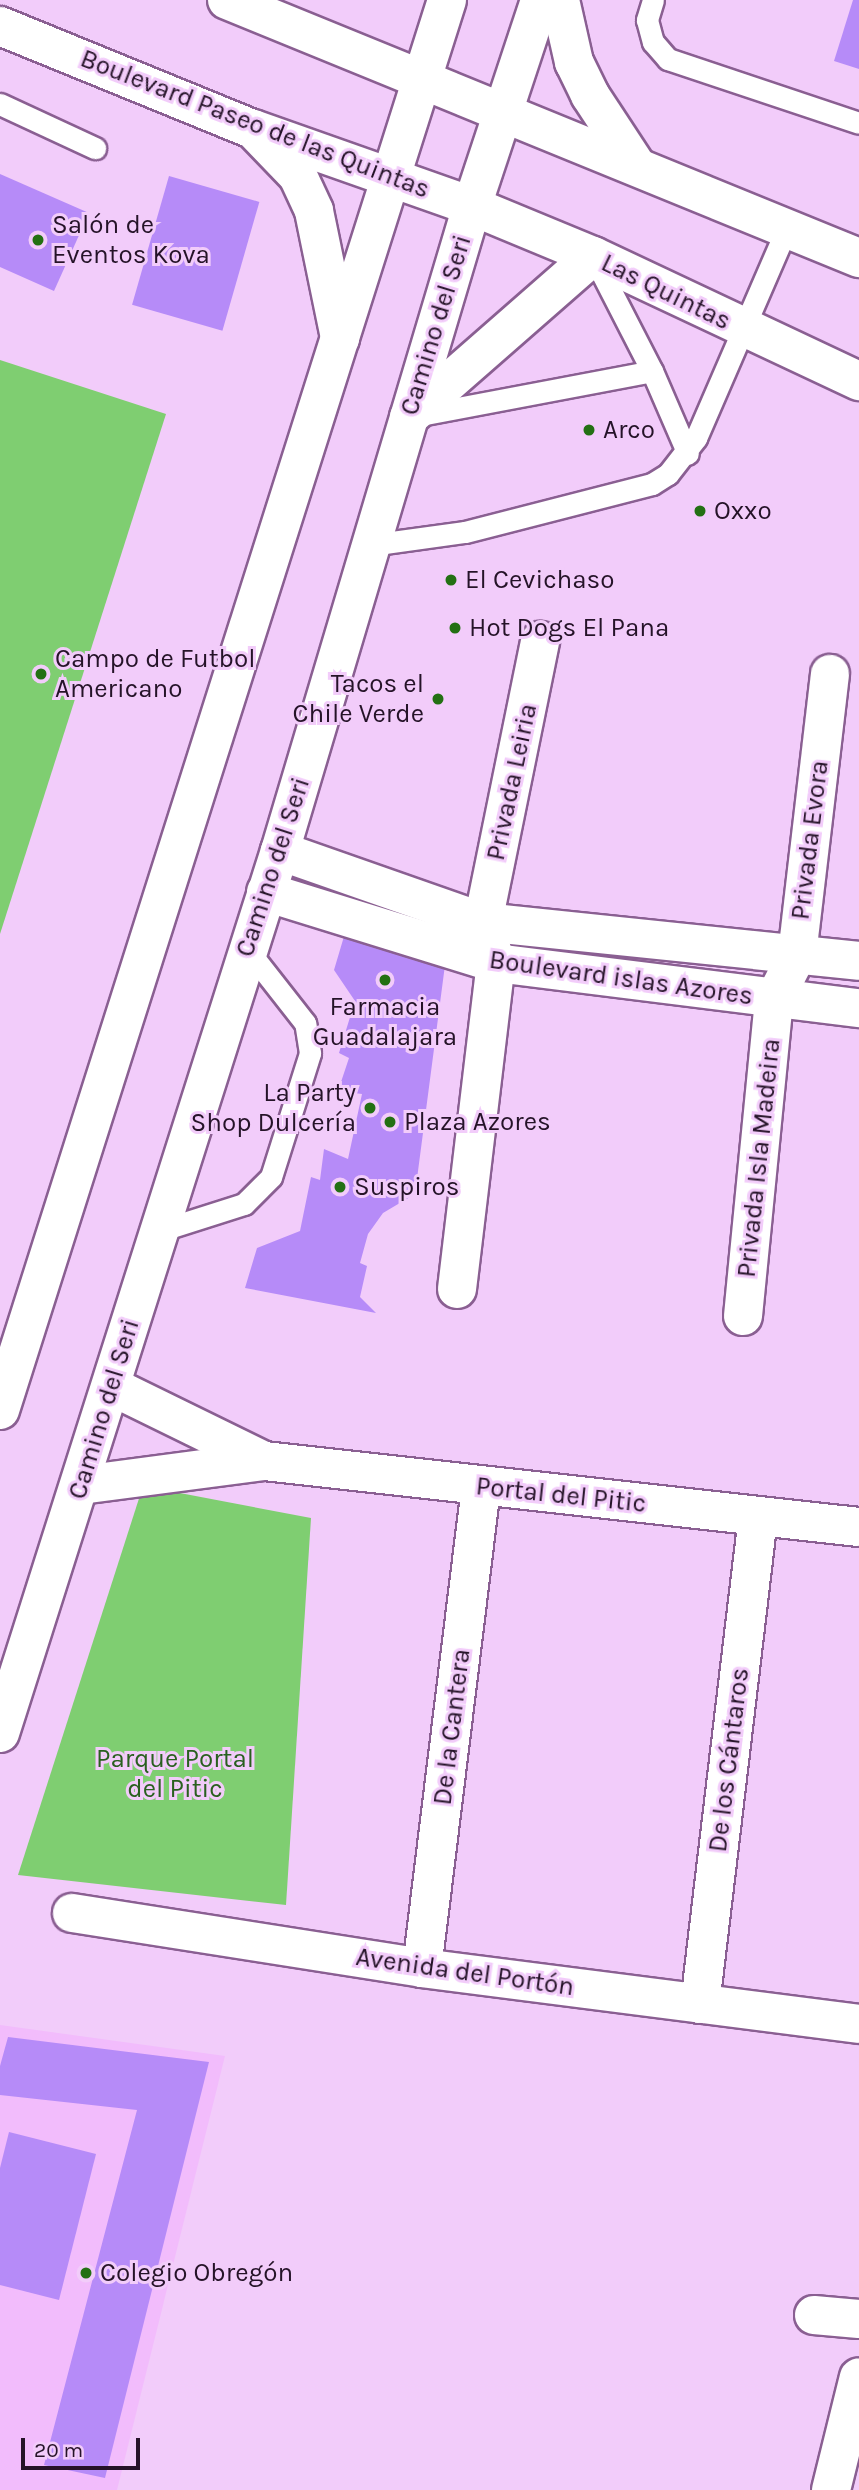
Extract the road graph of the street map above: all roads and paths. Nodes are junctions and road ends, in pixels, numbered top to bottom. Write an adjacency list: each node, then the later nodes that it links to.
1 (227, 0): 7 (street)
2 (447, 0): 7 (street)
3 (540, 0): 9 (street, Camino del Seri)
4 (560, 0): 13 (street)
5 (653, 0): 10 (lane)
6 (0, 26): 11 (street, Boulevard Paseo de las Quintas)
7 (421, 79): 9 (street); 14 (street)
8 (0, 104): 12 (lane)
9 (502, 112): 13 (street); 15 (street, Camino del Seri)
10 (859, 123)
11 (253, 129): 14 (street, Boulevard Paseo de las Quintas); 20 (street)
12 (95, 148)
13 (636, 165): 16 (street)
14 (394, 176): 15 (street, Boulevard Paseo de las Quintas); 20 (street)
15 (472, 206): 17 (street, Las Quintas); 23 (street, Camino del Seri)
16 (787, 228): 18 (street); 19 (lane)
17 (593, 256): 19 (street, Las Quintas); 21 (lane); 23 (street)
18 (859, 258)
19 (744, 330): 22 (street, Las Quintas); 24 (lane)
20 (340, 340): 41 (street)
21 (652, 371): 23 (lane); 24 (lane)
22 (859, 380)
23 (409, 417): 25 (street, Camino del Seri)
24 (688, 454): 25 (lane)
25 (370, 545): 28 (street, Camino del Seri)
26 (540, 642): 30 (street, Privada Leiria)
27 (830, 674): 32 (street, Privada Evora)
28 (280, 851): 29 (street, Camino del Seri); 30 (street, Boulevard islas Azores)
29 (266, 892): 31 (street, Camino del Seri); 34 (street, Boulevard islas Azores)
30 (483, 922): 32 (street, Boulevard islas Azores); 34 (street)
31 (247, 949): 37 (street, Camino del Seri); 37 (lane)
32 (797, 955): 33 (street, Boulevard islas Azores); 35 (street, Privada Evora)
33 (859, 961)
34 (496, 963): 35 (street, Boulevard islas Azores); 38 (street)
35 (774, 1000): 36 (street, Boulevard islas Azores); 39 (street, Privada Isla Madeira)
36 (859, 1008)
37 (159, 1231): 40 (street, Camino del Seri)
38 (457, 1289)
39 (743, 1316)
40 (111, 1386): 42 (street, Portal del Pitic); 43 (street, Camino del Seri)
41 (0, 1410)
42 (264, 1461): 43 (street, Portal del Pitic); 44 (street, Portal del Pitic)
43 (81, 1485): 47 (street, Camino del Seri)
44 (481, 1486): 45 (street, Portal del Pitic); 49 (street, De la Cantera)
45 (758, 1516): 46 (street, Portal del Pitic); 50 (street, De los Cántaros)
46 (859, 1527)
47 (0, 1733)
48 (72, 1913): 49 (street, Avenida del Portón)
49 (422, 1968): 50 (street, Avenida del Portón)
50 (700, 2004): 51 (street, Avenida del Portón)
51 (859, 2024)
52 (814, 2315): 53 (street)
53 (859, 2319)
54 (859, 2377): 55 (street)
55 (831, 2490)

